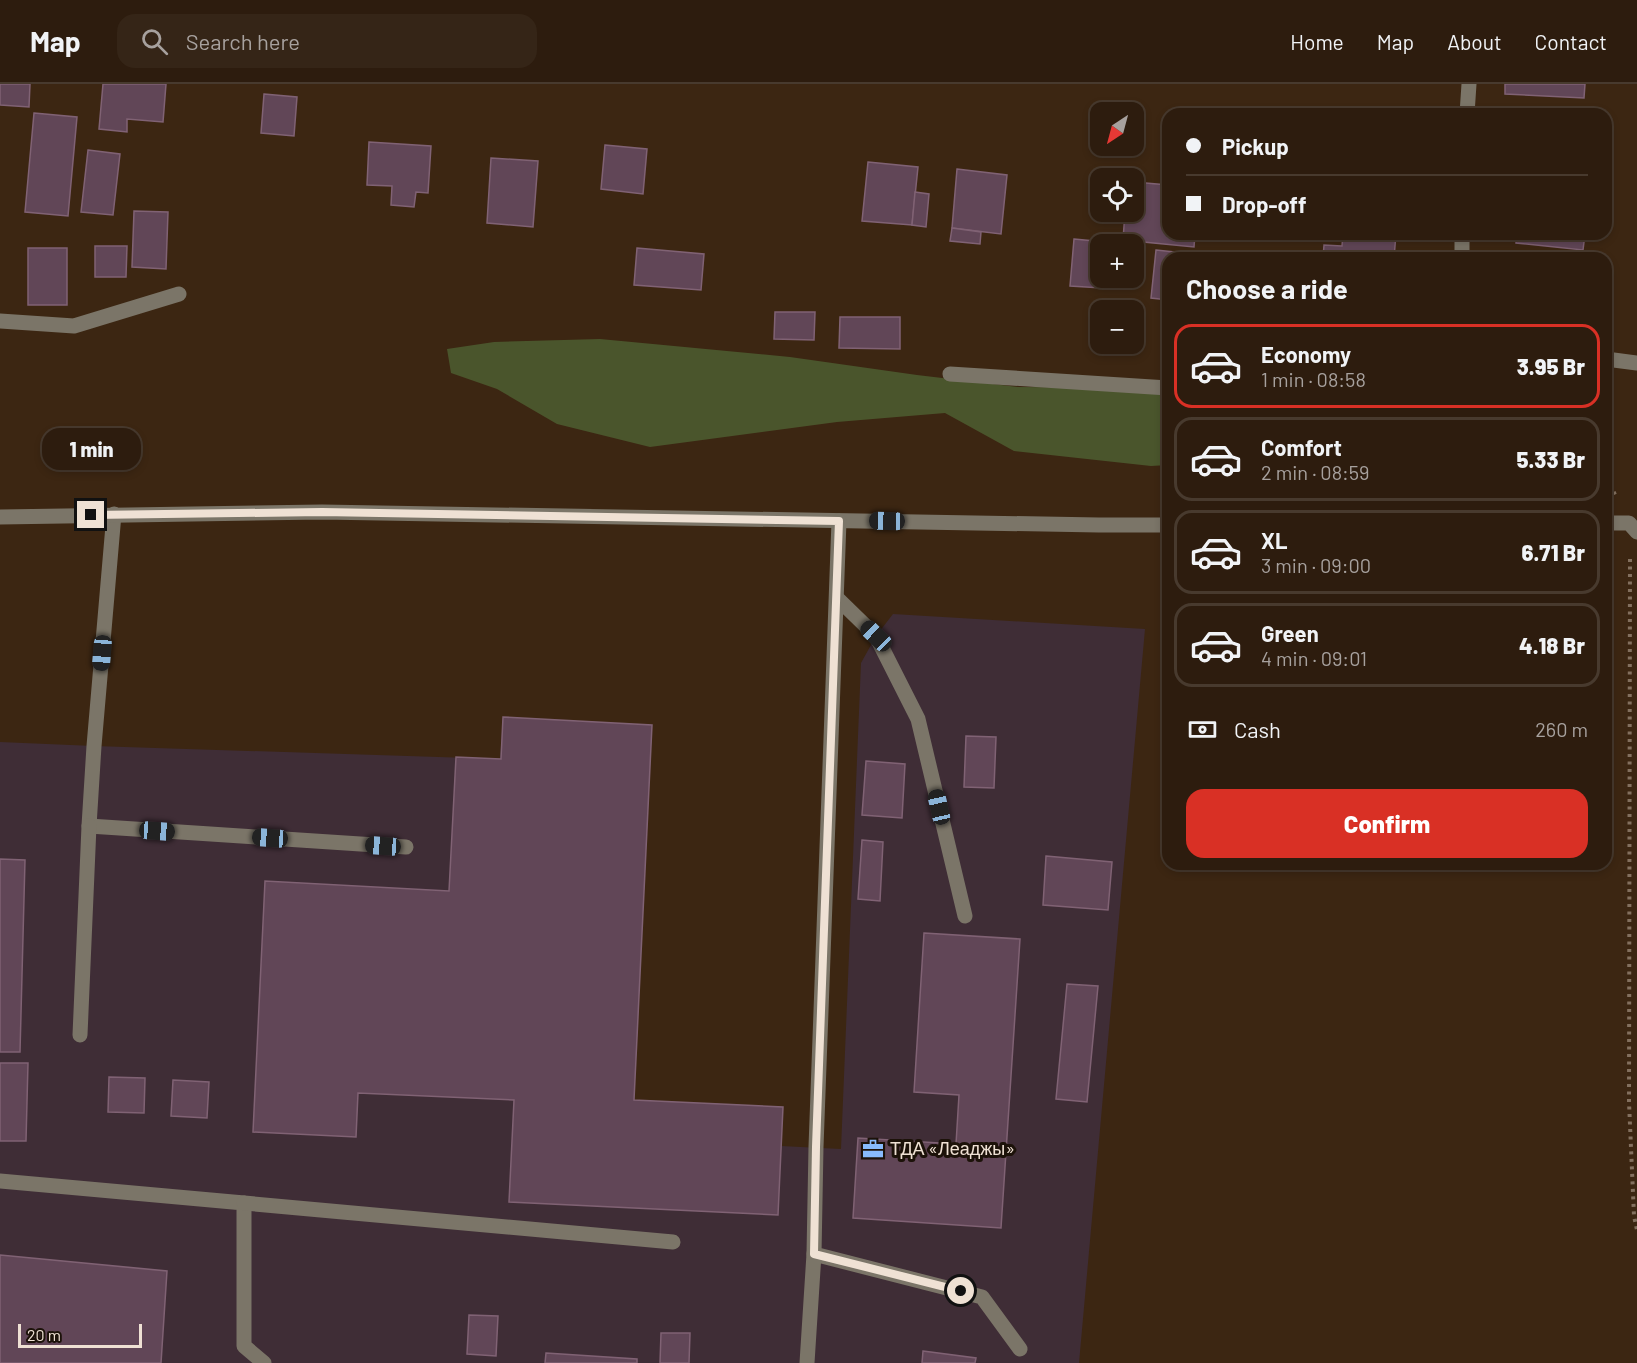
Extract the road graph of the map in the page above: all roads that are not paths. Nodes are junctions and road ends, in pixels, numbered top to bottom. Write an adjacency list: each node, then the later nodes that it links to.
1 (1469, 84): 2 (street)
2 (1467, 108)
3 (179, 294): 4 (street)
4 (0, 321)
5 (1612, 360): 6 (street)
6 (1637, 363)
7 (950, 374): 8 (street)
8 (1162, 388)
9 (114, 514): 10 (street); 11 (street); 16 (street)
10 (0, 517)
11 (839, 521): 13 (street); 15 (street)
12 (1612, 524): 14 (street)
13 (1162, 525)
14 (1633, 527)
15 (837, 598): 18 (street); 23 (street)
16 (89, 826): 17 (street); 19 (street)
17 (406, 848)
18 (965, 916)
19 (80, 1035)
20 (0, 1181): 21 (street)
21 (244, 1203): 22 (street); 25 (street)
22 (673, 1242)
23 (814, 1254): 24 (street); 26 (street)
24 (1020, 1349)
25 (264, 1363)
26 (807, 1363)

